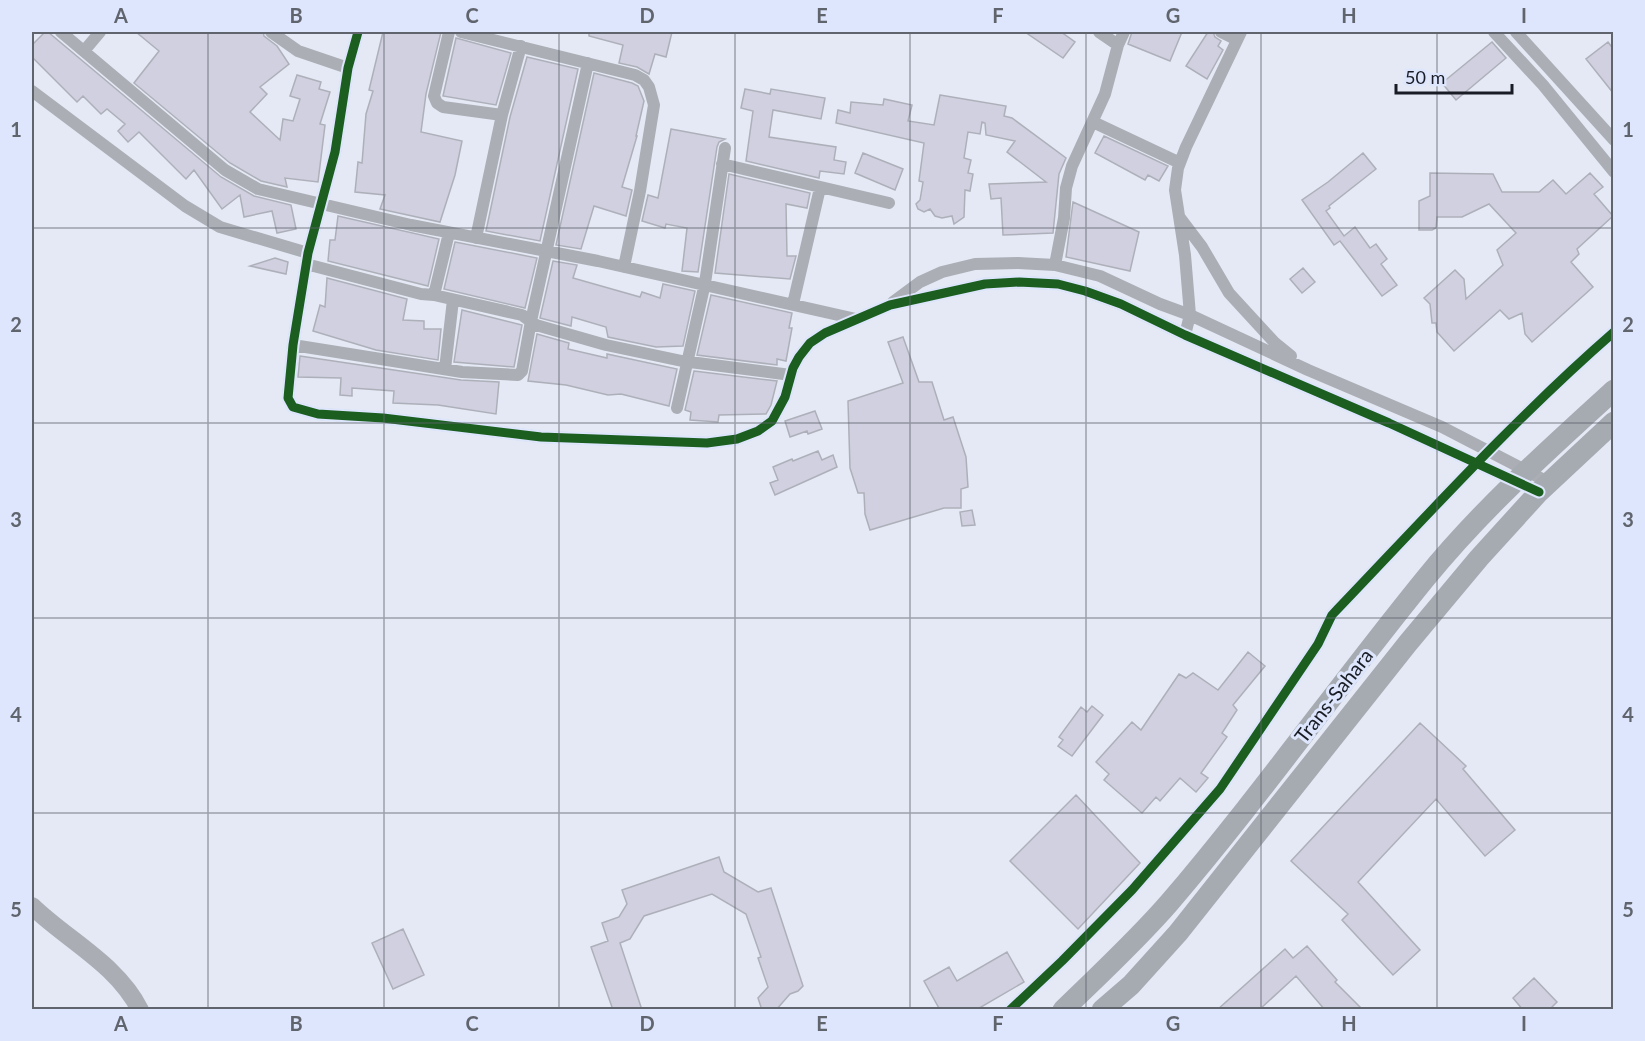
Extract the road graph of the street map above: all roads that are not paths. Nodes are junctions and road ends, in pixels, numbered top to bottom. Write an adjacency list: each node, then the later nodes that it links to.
1 (61, 32): 16 (street)
2 (100, 32): 16 (street)
3 (271, 32): 18 (street)
4 (358, 32): 18 (street)
5 (449, 32): 22 (street)
6 (461, 32): 15 (street)
7 (1098, 32): 14 (street)
8 (1124, 32): 14 (street)
9 (1221, 32): 12 (street)
10 (1494, 32): 13 (street)
11 (1516, 32): 13 (street); 19 (street)
12 (1239, 36): 26 (street)
13 (1505, 43): 20 (street)
14 (1118, 45): 23 (street)
15 (521, 46): 17 (street); 22 (street)
16 (84, 51): 31 (street)
17 (588, 63): 35 (street); 38 (street)
18 (348, 68): 31 (street)
19 (1553, 72): 20 (street); 24 (street)
20 (1543, 86): 28 (street)
21 (32, 91): 36 (street)
22 (502, 115): 34 (street)
23 (1093, 122): 26 (street); 37 (street)
24 (1614, 140)
25 (725, 148): 27 (street)
26 (1180, 163): 32 (street)
27 (722, 164): 29 (street); 39 (street)
28 (1614, 172)
29 (820, 188): 30 (street); 42 (street)
30 (889, 203)
31 (322, 204): 33 (street); 36 (street)
32 (1179, 218): 44 (street); 52 (street)
33 (449, 233): 34 (street); 40 (street)
34 (476, 238): 35 (street)
35 (548, 251): 38 (street); 46 (street)
36 (307, 259): 40 (street); 49 (street)
37 (1055, 266): 43 (street); 44 (street)
38 (624, 267): 39 (street)
39 (705, 283): 42 (street); 50 (street)
40 (434, 294): 41 (street)
41 (453, 300): 46 (street); 51 (street)
42 (792, 304): 45 (street)
43 (890, 304): 45 (street); 48 (street)
44 (1190, 315): 48 (street); 52 (street)
45 (857, 319): 53 (street)
46 (531, 321): 50 (street); 51 (street)
47 (1614, 332): 57 (street)
48 (1185, 335): 58 (street)
49 (293, 345): 51 (street); 53 (street)
50 (689, 362): 53 (street); 55 (street)
51 (445, 369)
52 (1308, 370): 57 (street)
53 (791, 375)
54 (1614, 390): 59 (highway, Trans-Sahara)
55 (677, 408)
56 (1614, 422): 60 (highway, Trans-Sahara)
57 (1487, 451): 58 (street); 59 (street)
58 (1475, 464): 59 (street); 63 (street)
59 (1522, 476): 60 (street); 64 (highway, Trans-Sahara)
60 (1544, 487): 65 (highway, Trans-Sahara)
61 (32, 906): 62 (main road)
62 (140, 1010)
63 (1010, 1010)
64 (1063, 1010)
65 (1102, 1010)

